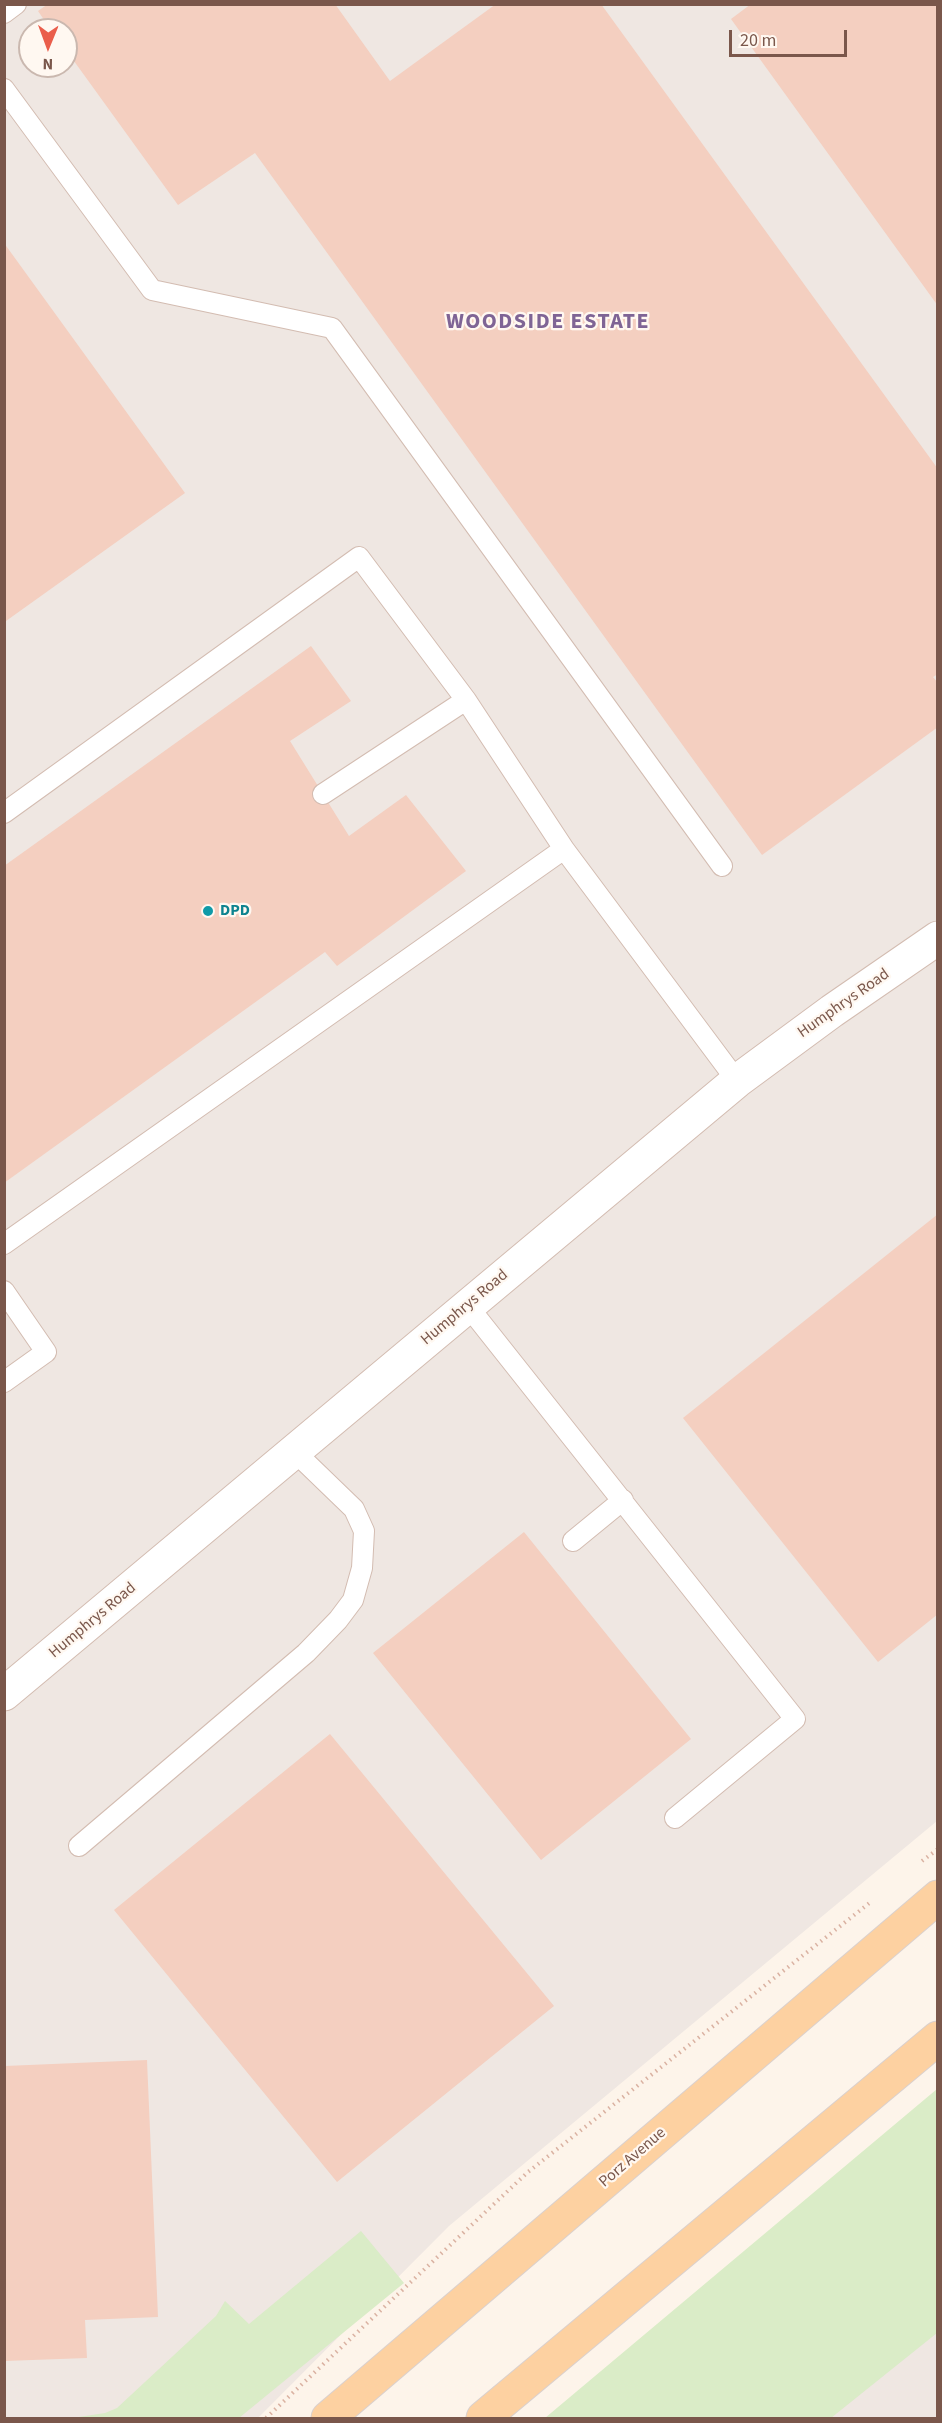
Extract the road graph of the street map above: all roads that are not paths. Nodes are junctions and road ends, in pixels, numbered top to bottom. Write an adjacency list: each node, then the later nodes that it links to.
1 (16, 4): 2 (lane)
2 (4, 13)
3 (4, 89): 8 (lane)
4 (466, 700): 5 (lane); 6 (lane); 7 (lane)
5 (323, 794)
6 (4, 813)
7 (564, 849): 10 (lane); 11 (lane)
8 (722, 866)
9 (938, 938): 10 (street, Humphrys Road)
10 (737, 1081): 13 (street, Humphrys Road)
11 (4, 1244)
12 (4, 1291): 14 (lane)
13 (467, 1305): 15 (street, Humphrys Road); 16 (lane)
14 (4, 1382)
15 (295, 1452): 18 (street, Humphrys Road); 20 (lane)
16 (623, 1500): 17 (lane); 19 (lane)
17 (573, 1541)
18 (4, 1694)
19 (675, 1818)
20 (79, 1846)
21 (938, 1897): 23 (main road, Porz Avenue)
22 (938, 2038): 24 (main road)
23 (328, 2418)
24 (483, 2418)

